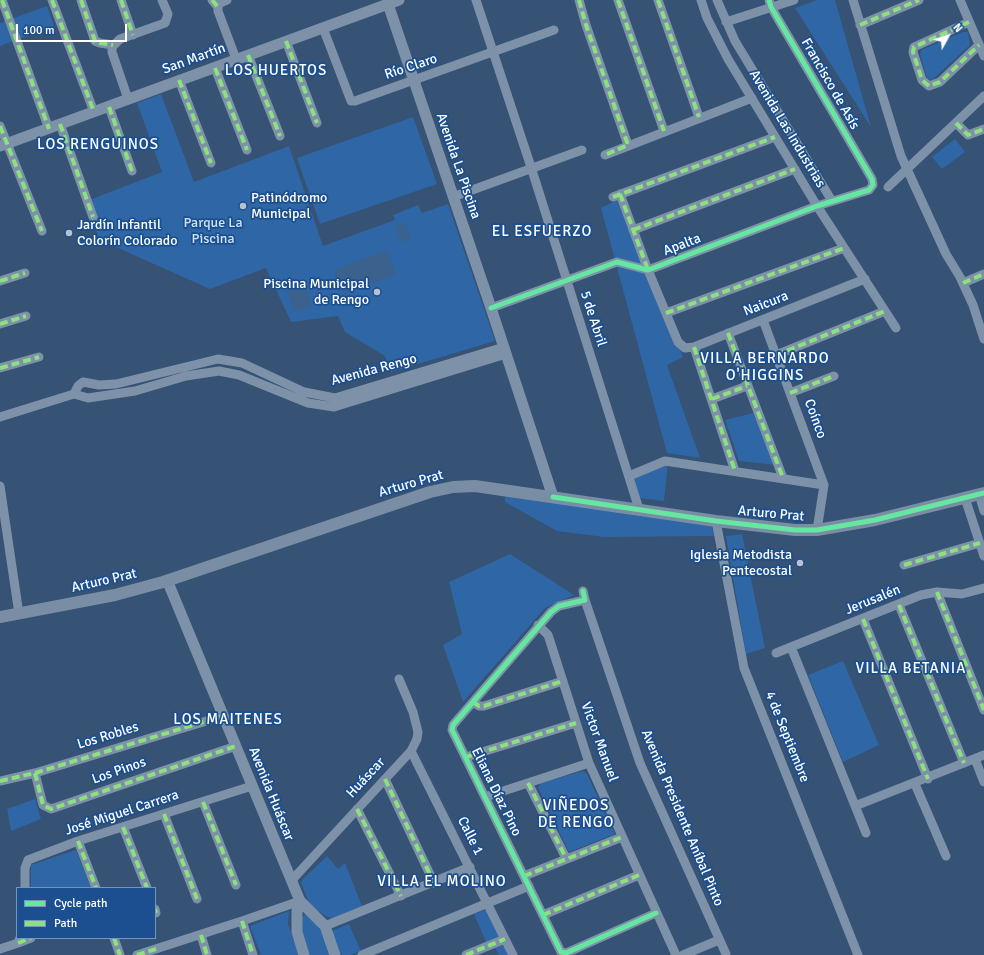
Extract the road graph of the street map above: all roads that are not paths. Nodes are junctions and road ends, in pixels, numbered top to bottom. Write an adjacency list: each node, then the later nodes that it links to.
1 (2, 0): 47 (street)
2 (52, 0): 41 (street)
3 (80, 0): 28 (street)
4 (121, 0): 26 (street)
5 (162, 0): 26 (street)
6 (227, 0): 19 (street)
7 (399, 0): 18 (street, San Martín)
8 (476, 0): 30 (street, 5 de Abril)
9 (579, 0): 53 (street)
10 (618, 0): 49 (street)
11 (658, 0): 42 (street)
12 (701, 0): 38 (street, Avenida Las Industrias)
13 (717, 0): 21 (street, Avenida Las Industrias)
14 (794, 0): 20 (street)
15 (853, 0): 23 (street)
16 (919, 0): 23 (street)
17 (960, 0): 22 (street)
18 (387, 2): 24 (street, San Martín); 36 (street, Avenida La Piscina)
19 (215, 4): 33 (street)
20 (770, 4): 21 (street); 62 (street, Francisco de Asís)
21 (726, 22): 65 (street, Avenida Las Industrias)
22 (969, 22): 29 (street); 29 (street)
23 (860, 25): 60 (street)
24 (323, 28): 27 (street, San Martín); 36 (street, Río Claro)
25 (554, 30): 30 (street, Río Claro)
26 (133, 35): 28 (street)
27 (286, 41): 31 (street, San Martín); 43 (street)
28 (113, 44): 39 (street)
29 (979, 45): 32 (street)
30 (494, 53): 36 (street, Río Claro); 58 (street, 5 de Abril)
31 (248, 55): 33 (street, San Martín); 50 (street)
32 (984, 56)
33 (236, 59): 34 (street, San Martín)
34 (215, 68): 35 (street, San Martín); 54 (street)
35 (179, 80): 39 (street, San Martín); 57 (street)
36 (413, 80): 64 (street, Avenida La Piscina)
37 (984, 96): 44 (street)
38 (752, 98): 42 (street); 51 (street, Avenida Las Industrias)
39 (128, 99): 40 (street, San Martín)
40 (109, 107): 41 (street, San Martín); 61 (street)
41 (94, 112): 45 (street, San Martín)
42 (699, 117): 49 (street)
43 (317, 122)
44 (956, 123): 48 (street); 60 (street)
45 (60, 124): 47 (street, San Martín); 67 (street)
46 (0, 126): 52 (street)
47 (48, 128): 52 (street, San Martín)
48 (984, 129)
49 (664, 131): 53 (street)
50 (280, 136)
51 (775, 137): 59 (street, Avenida Las Industrias); 68 (street)
52 (3, 145): 69 (street)
53 (628, 145): 56 (street)
54 (247, 150)
55 (582, 150): 58 (street)
56 (605, 155)
57 (211, 163)
58 (531, 167): 64 (street); 76 (street, 5 de Abril)
59 (795, 169): 66 (street, Avenida Las Industrias); 68 (street)
60 (907, 169): 63 (street); 77 (street)
61 (132, 171)
62 (872, 179): 65 (street, Apalta)
63 (888, 187)
64 (453, 197): 78 (street, Avenida La Piscina)
65 (832, 201): 66 (street, Apalta)
66 (817, 206): 70 (street, Avenida Las Industrias); 71 (street, Apalta)
67 (94, 217)
68 (633, 230): 71 (street)
69 (42, 231)
70 (844, 248): 74 (street, Avenida Las Industrias); 80 (street)
71 (648, 270): 76 (street); 80 (street)
72 (25, 273): 75 (street)
73 (984, 274): 77 (street)
74 (865, 279): 79 (street, Avenida Las Industrias); 82 (street, Naicura)
75 (0, 281)
76 (567, 281): 78 (street); 99 (street, 5 de Abril)
77 (963, 283): 86 (street)
78 (491, 308): 88 (street, Avenida La Piscina)
79 (886, 311): 84 (street, Avenida Las Industrias); 89 (street)
80 (666, 313): 87 (street)
81 (26, 316): 83 (street)
82 (763, 320): 85 (street, Naicura); 89 (street, Coínco)
83 (0, 324)
84 (896, 328)
85 (728, 333): 87 (street, Naicura); 93 (street)
86 (984, 338)
87 (694, 347): 96 (street)
88 (505, 351): 95 (street, Avenida Rengo); 95 (street, Avenida Rengo); 104 (street, Avenida La Piscina)
89 (776, 355): 94 (street, Coínco)
90 (39, 357): 91 (street)
91 (0, 368)
92 (834, 376): 94 (street)
93 (747, 386): 96 (street); 100 (street)
94 (790, 393): 101 (street, Coínco)
95 (74, 394): 97 (street, Avenida Rengo)
96 (712, 399): 98 (street)
97 (0, 417)
98 (735, 470): 99 (street); 100 (street)
99 (629, 476): 107 (street, 5 de Abril)
100 (783, 478): 101 (street)
101 (824, 485): 110 (street, Coínco)
102 (0, 486): 106 (street)
103 (982, 494): 105 (main road, Arturo Prat); 108 (street)
104 (553, 497): 107 (main road, Arturo Prat); 114 (main road, Arturo Prat)
105 (965, 498): 110 (main road, Arturo Prat); 111 (street)
106 (1, 503): 119 (street)
107 (639, 509): 109 (main road, Arturo Prat)
108 (984, 511)
109 (716, 521): 110 (main road, Arturo Prat); 194 (street, 4 de Septiembre)
110 (817, 530)
111 (980, 543): 112 (street); 113 (street)
112 (984, 556)
113 (904, 565)
114 (167, 580): 119 (main road, Arturo Prat); 129 (street, Avenida Huáscar)
115 (984, 588): 116 (street, Jerusalén)
116 (937, 592): 118 (street, Jerusalén); 128 (street)
117 (584, 595): 122 (street, Eliana Díaz Pino); 179 (street, Avenida Presidente Aníbal Pinto)
118 (899, 605): 121 (street, Jerusalén); 137 (street)
119 (19, 614): 120 (main road, Arturo Prat)
120 (0, 617)
121 (863, 619): 123 (street, Jerusalén); 139 (street)
122 (538, 625): 126 (street, Victor Manuel); 127 (street, Eliana Díaz Pino)
123 (792, 647): 124 (street, Jerusalén); 148 (street)
124 (776, 654)
125 (399, 679): 132 (street, Huáscar)
126 (563, 681): 127 (street); 130 (street, Victor Manuel)
127 (473, 702): 134 (street, Eliana Díaz Pino)
128 (984, 710)
129 (223, 716): 131 (street, Avenida Huáscar); 138 (street, Los Robles)
130 (576, 723): 134 (street); 136 (street, Victor Manuel)
131 (236, 746): 138 (street, Los Pinos); 145 (street, Avenida Huáscar)
132 (411, 751): 140 (street, Huáscar); 157 (street, Calle 1)
133 (984, 755): 135 (street)
134 (466, 757): 146 (street, Eliana Díaz Pino)
135 (975, 759): 137 (street); 142 (street)
136 (589, 762): 143 (street); 153 (street, Victor Manuel)
137 (964, 763): 139 (street)
138 (35, 773): 141 (street, Los Robles)
139 (928, 778): 144 (street)
140 (385, 779): 149 (street, Huáscar); 161 (street)
141 (0, 781)
142 (984, 782)
143 (528, 783): 146 (street); 156 (street)
144 (915, 784): 148 (street); 155 (street)
145 (252, 786): 147 (street, José Miguel Carrera); 160 (street, Avenida Huáscar)
146 (486, 797): 159 (street, Eliana Díaz Pino)
147 (203, 802): 150 (street, José Miguel Carrera); 162 (street)
148 (856, 806): 152 (street)
149 (357, 809): 160 (street, Huáscar); 167 (street)
150 (164, 814): 151 (street, José Miguel Carrera); 168 (street)
151 (123, 827): 154 (street, José Miguel Carrera); 166 (street)
152 (866, 833)
153 (622, 836): 156 (street); 158 (street, Victor Manuel)
154 (78, 841): 164 (street, José Miguel Carrera); 165 (street)
155 (946, 856)
156 (566, 858): 159 (street)
157 (470, 867): 161 (street); 170 (street, Calle 1)
158 (639, 875): 171 (street, Victor Manuel); 172 (street)
159 (524, 876): 163 (street, Eliana Díaz Pino)
160 (291, 881): 169 (street, Avenida Huáscar)
161 (434, 883): 167 (street)
162 (236, 885)
163 (529, 886): 170 (street); 172 (street, Eliana Díaz Pino)
164 (25, 887)
165 (96, 887)
166 (147, 887)
167 (401, 896): 174 (street)
168 (197, 899)
169 (300, 901): 173 (street); 174 (street); 187 (street)
170 (488, 903): 177 (street, Calle 1); 189 (street)
171 (656, 913): 172 (street, Eliana Díaz Pino); 192 (street, Victor Manuel)
172 (543, 915)
173 (242, 922): 175 (street); 186 (street)
174 (325, 926): 188 (street)
175 (201, 935): 181 (street); 185 (street)
176 (114, 939): 183 (street)
177 (505, 939): 190 (street); 191 (street, Calle 1)
178 (19, 940): 180 (street)
179 (720, 940): 182 (street, Avenida Presidente Aníbal Pinto); 193 (street)
180 (0, 949)
181 (157, 952): 184 (street)
182 (726, 954)
183 (120, 955)
184 (137, 955)
185 (207, 955)
186 (254, 955)
187 (304, 955)
188 (335, 955)
189 (362, 955)
190 (466, 955)
191 (513, 955)
192 (676, 955)
193 (683, 955)
194 (858, 955)

